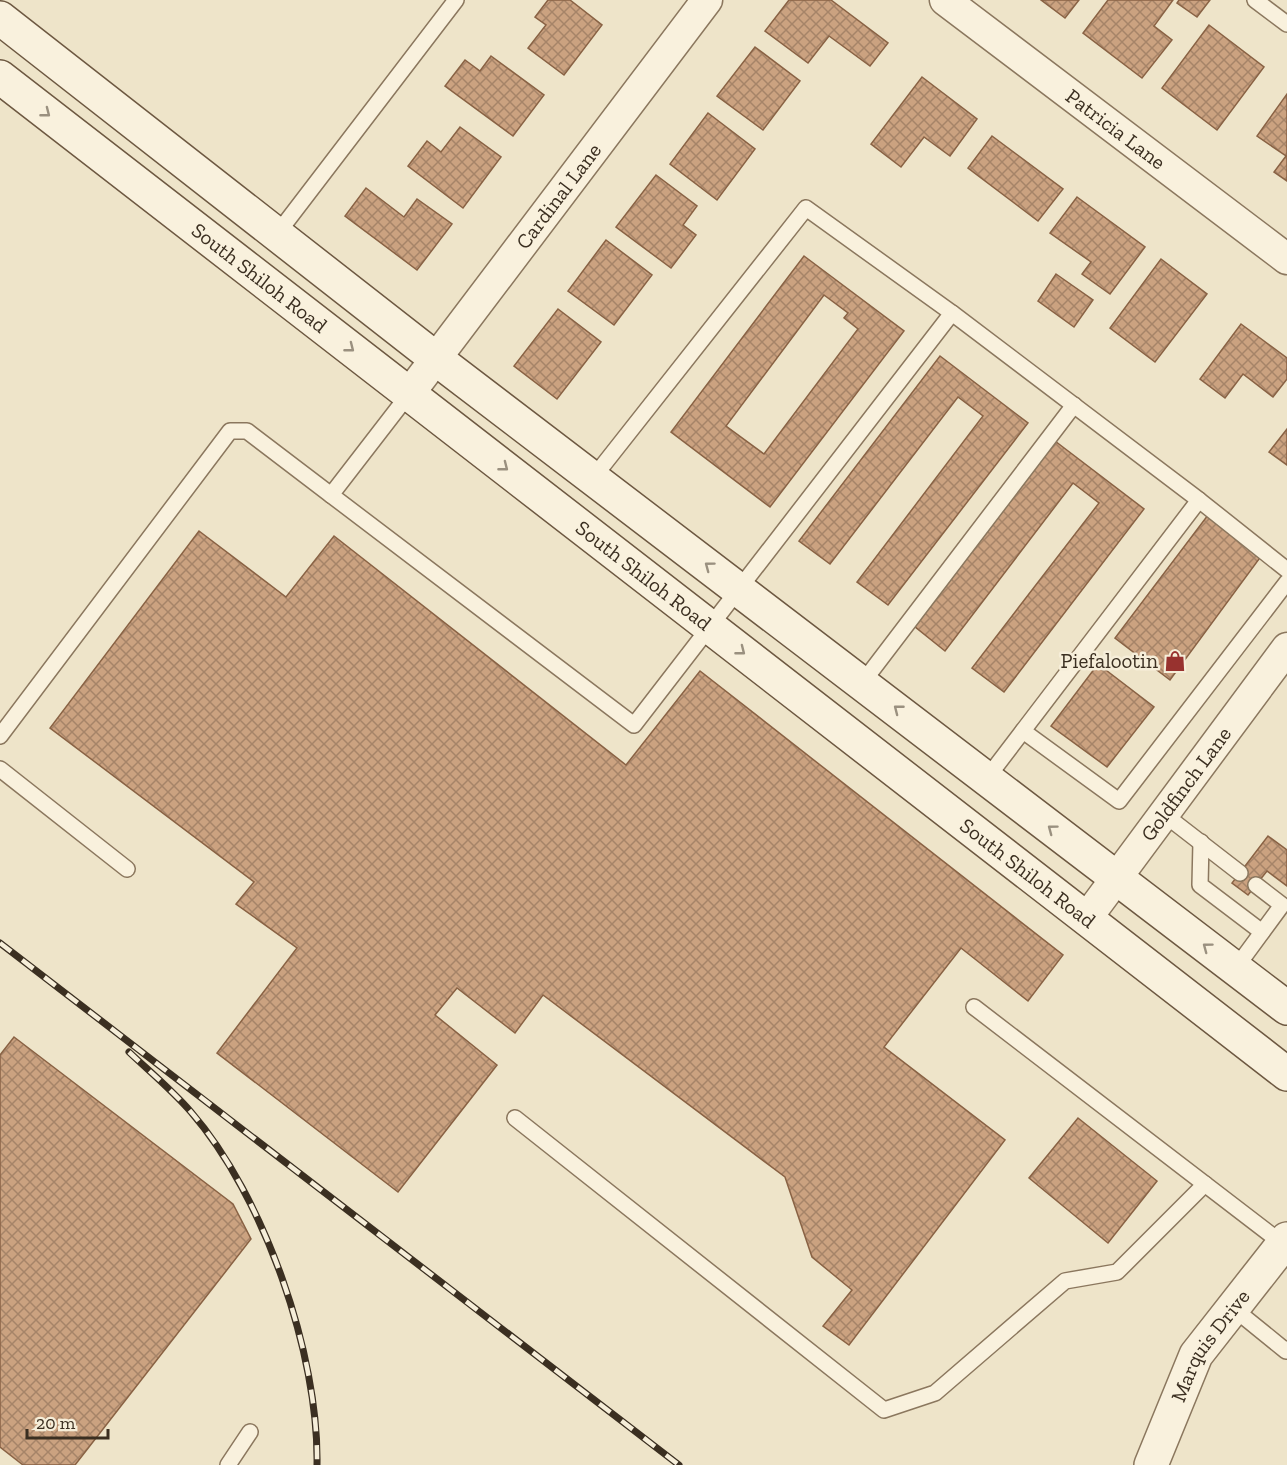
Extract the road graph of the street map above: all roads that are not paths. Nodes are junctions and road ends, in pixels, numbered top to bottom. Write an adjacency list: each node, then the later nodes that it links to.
1 (456, 0): 8 (lane)
2 (707, 0): 11 (street, Cardinal Lane)
3 (1255, 0): 6 (lane)
4 (949, 1): 9 (street, Patricia Lane)
5 (0, 18): 8 (main road)
6 (1287, 24)
7 (0, 77): 12 (main road, South Shiloh Road, one-way to 12)
8 (277, 234): 11 (main road)
9 (1287, 259)
10 (952, 313): 13 (lane); 14 (lane); 19 (lane)
11 (435, 358): 12 (street, Cardinal Lane); 14 (main road)
12 (409, 394): 15 (lane); 20 (main road, South Shiloh Road, one-way to 20)
13 (1074, 405): 16 (lane); 22 (lane)
14 (593, 478): 19 (main road, one-way to 14)
15 (331, 495): 20 (lane); 24 (lane)
16 (1199, 500): 17 (lane); 23 (lane)
17 (1287, 570)
18 (1287, 582): 23 (lane)
19 (738, 589): 20 (lane); 22 (main road)
20 (710, 627): 33 (main road, South Shiloh Road, one-way to 33)
21 (1287, 648): 27 (street, Goldfinch Lane)
22 (863, 682): 26 (main road, one-way to 22)
23 (1023, 731): 26 (lane)
24 (0, 736)
25 (0, 769): 29 (lane)
26 (987, 778): 31 (main road, one-way to 26)
27 (1165, 815): 28 (lane); 31 (street, Goldfinch Lane)
28 (1200, 842): 30 (lane); 34 (lane)
29 (127, 869)
30 (1240, 873)
31 (1117, 878): 33 (street, Goldfinch Lane); 35 (main road, one-way to 31)
32 (1256, 885): 34 (lane)
33 (1086, 919): 38 (main road, South Shiloh Road)
34 (1262, 932): 35 (lane)
35 (1235, 969): 37 (main road)
36 (974, 1007): 40 (lane)
37 (1287, 1008)
38 (1287, 1074)
39 (515, 1118): 40 (lane)
40 (1205, 1184): 41 (lane)
41 (1285, 1242): 42 (main road, Marquis Drive)
42 (1233, 1308): 43 (lane); 46 (main road, Marquis Drive)
43 (1287, 1349)
44 (250, 1432): 45 (lane)
45 (228, 1465)
46 (1151, 1465)

